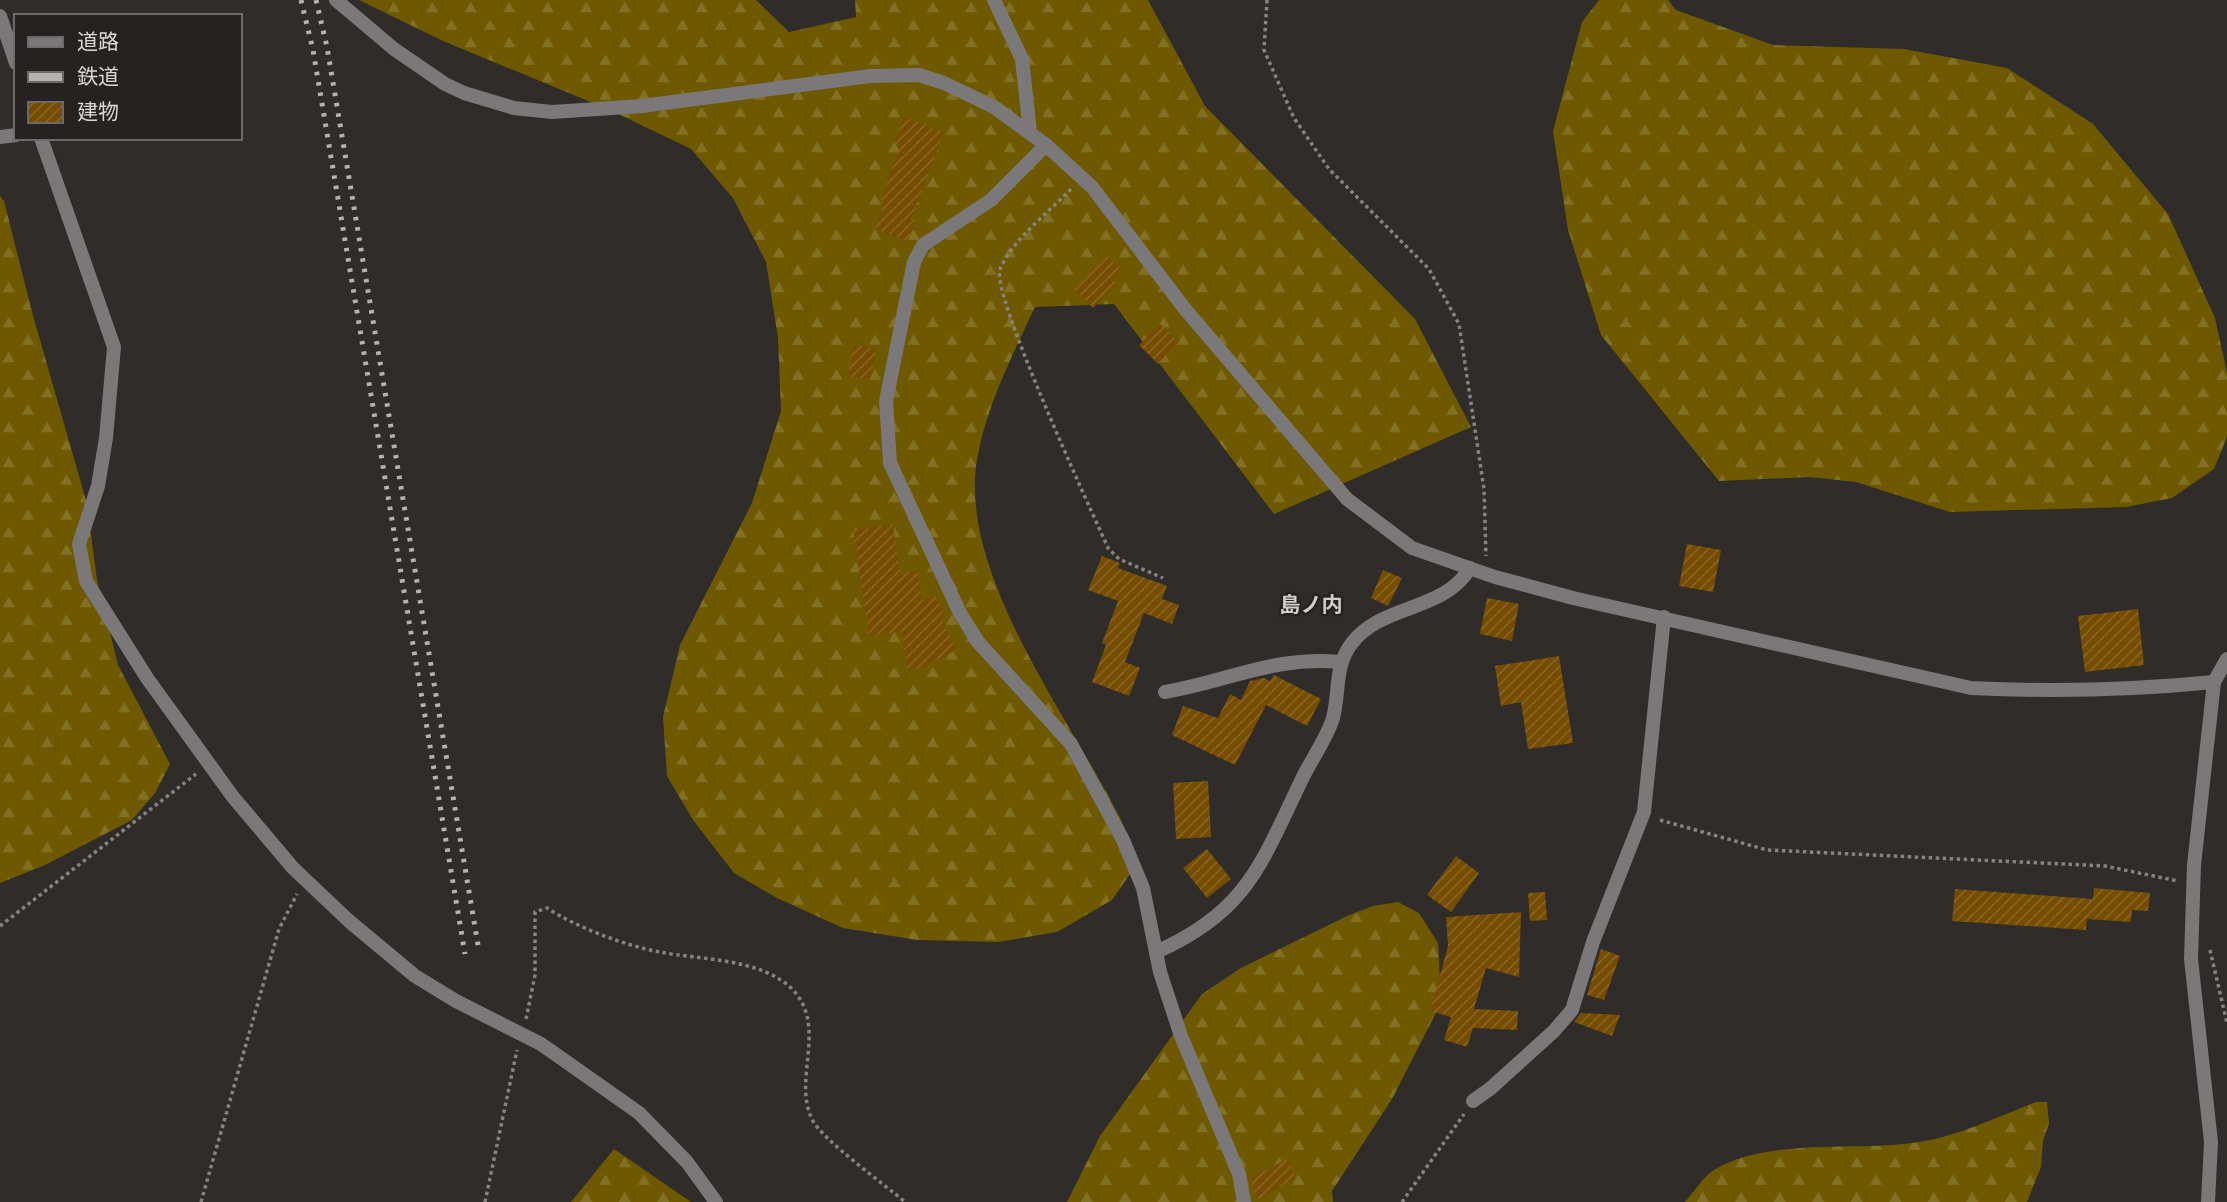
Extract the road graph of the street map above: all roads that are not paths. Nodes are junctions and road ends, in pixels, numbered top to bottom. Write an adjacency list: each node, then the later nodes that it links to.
1 (336, 0): 5 (street)
2 (994, 0): 5 (street)
3 (0, 16): 4 (street)
4 (14, 57)
5 (1030, 132): 7 (street)
6 (42, 140): 16 (street)
7 (1046, 145): 8 (street); 14 (street)
8 (1476, 570): 9 (street); 11 (street)
9 (1664, 617): 12 (street); 15 (street)
10 (2227, 659): 12 (street)
11 (1340, 662): 13 (street); 14 (street)
12 (2214, 682): 18 (street)
13 (1165, 692)
14 (1156, 952): 17 (street)
15 (1473, 1101)
16 (716, 1202)
17 (1244, 1202)
18 (2208, 1202)

